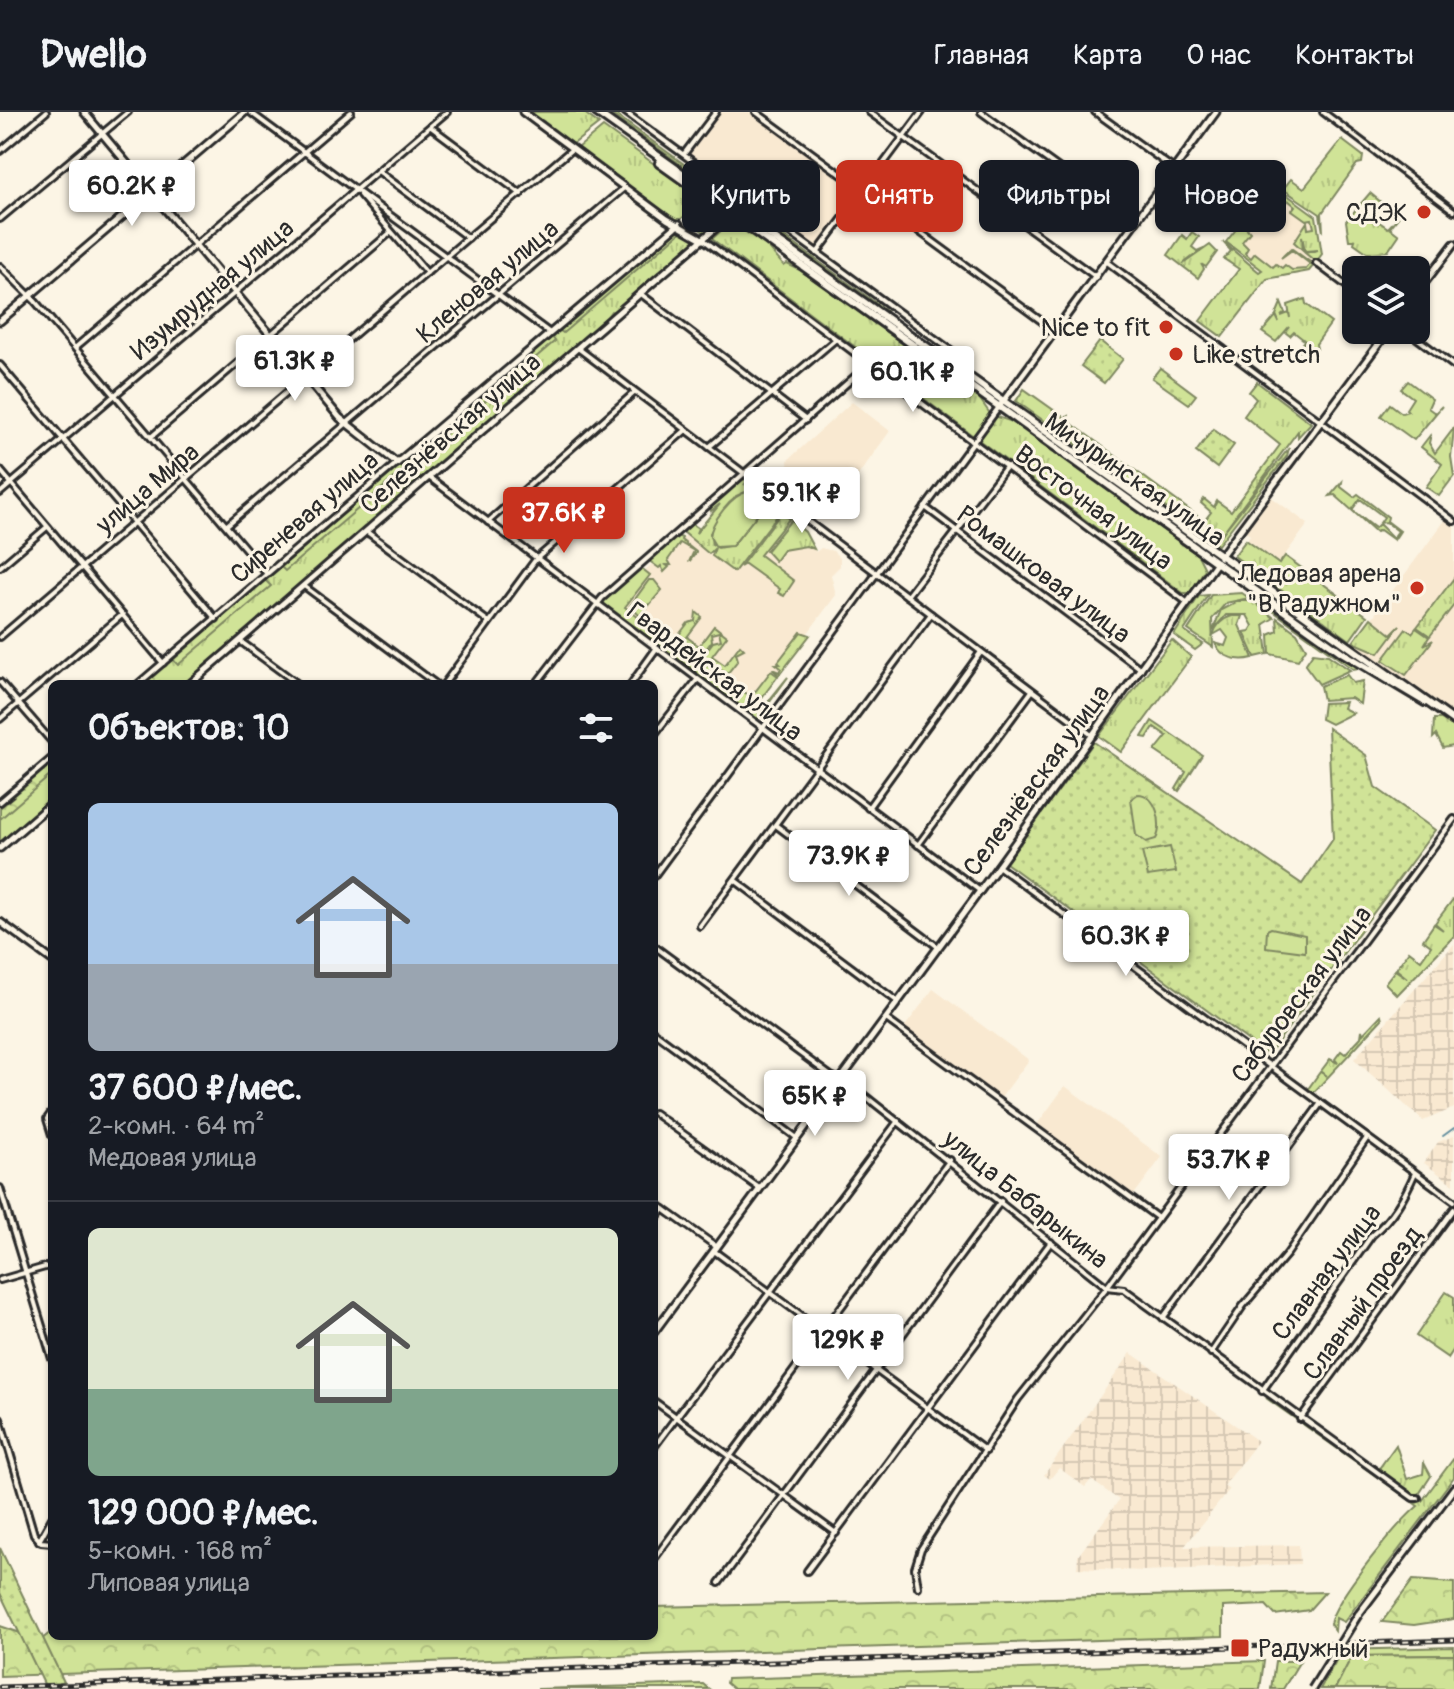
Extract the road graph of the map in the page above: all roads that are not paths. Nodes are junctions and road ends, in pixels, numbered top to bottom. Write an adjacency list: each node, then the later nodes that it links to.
1 (46, 112): 23 (street)
2 (84, 112): 20 (street)
3 (128, 112): 20 (street)
4 (248, 112): 24 (street); 36 (street)
5 (351, 112): 24 (street)
6 (447, 112): 19 (street, Изумрудная улица)
7 (523, 112): 22 (street)
8 (590, 112): 33 (main road, Мичуринская улица)
9 (596, 112): 32 (main road, Мичуринская улица)
10 (625, 112): 25 (street)
11 (716, 112): 25 (street)
12 (756, 112): 31 (street)
13 (869, 112): 21 (street)
14 (922, 112): 21 (street)
15 (981, 112): 27 (street)
16 (1095, 112): 28 (street)
17 (1323, 112): 39 (street)
18 (1213, 113): 29 (street)
19 (431, 127): 30 (street, Изумрудная улица); 37 (street)
20 (102, 133): 36 (street); 41 (street)
21 (904, 137): 26 (street); 61 (street)
22 (572, 149): 34 (street); 37 (street, улица Мира)
23 (0, 151)
24 (304, 152): 35 (street); 53 (street)
25 (683, 155): 54 (street)
26 (887, 160)
27 (1048, 160)
28 (1162, 160)
29 (1181, 160)
30 (378, 171): 35 (street, Изумрудная улица); 50 (street)
31 (836, 171)
32 (682, 175)
33 (682, 177)
34 (625, 188): 42 (street); 65 (street, Кленовая улица)
35 (356, 191): 44 (street); 55 (street); 63 (street, Изумрудная улица)
36 (149, 194): 53 (street); 66 (street)
37 (521, 194): 50 (street, улица Мира)
38 (1155, 196): 40 (street)
39 (1454, 211)
40 (1139, 218)
41 (0, 219)
42 (679, 224): 51 (street); 69 (street, Сиреневая улица)
43 (836, 227): 54 (street)
44 (391, 232): 59 (street); 70 (street)
45 (713, 232): 51 (street, Селезнёвская улица)
46 (760, 232): 79 (main road, Мичуринская улица)
47 (760, 232): 84 (main road, Мичуринская улица)
48 (919, 232): 68 (street)
49 (1128, 232): 56 (street)
50 (468, 238): 55 (street, улица Мира)
51 (704, 240): 64 (street, Селезнёвская улица); 71 (street, Восточная улица)
52 (1454, 244): 60 (street)
53 (193, 246): 63 (street); 74 (street)
54 (817, 253): 79 (street)
55 (446, 257): 59 (street, улица Мира); 65 (street)
56 (1107, 261): 61 (street); 86 (street)
57 (1316, 263): 62 (street)
58 (0, 266): 66 (street)
59 (427, 273): 80 (street, улица Мира)
60 (1430, 276)
61 (1096, 277): 68 (street)
62 (1342, 282)
63 (234, 293): 70 (street); 82 (street, Изумрудная улица)
64 (641, 294): 75 (street, Селезнёвская улица); 83 (street)
65 (498, 295): 69 (street); 87 (street, Кленовая улица)
66 (30, 296): 67 (street); 74 (street)
67 (0, 321)
68 (1055, 331): 84 (street)
69 (550, 333): 93 (street, Сиреневая улица)
70 (270, 336): 80 (street); 89 (street)
71 (836, 339): 76 (street, Восточная улица); 83 (street)
72 (1378, 344): 86 (street, Селезнёвская улица)
73 (1425, 344): 78 (street)
74 (75, 347): 82 (street)
75 (579, 349): 81 (street); 97 (street, Селезнёвская улица)
76 (869, 364): 85 (street); 91 (street, Восточная улица)
77 (0, 365): 90 (street)
78 (1454, 366)
79 (959, 371): 84 (main road, Мичуринская улица)
80 (305, 377): 87 (street); 98 (street, улица Мира)
81 (635, 392): 88 (street); 103 (street)
82 (115, 395): 89 (street); 90 (street, Изумрудная улица)
83 (775, 395): 85 (street); 92 (street)
84 (1001, 404): 91 (street); 110 (main road, Мичуринская улица)
85 (806, 420): 96 (street)
86 (1320, 422): 102 (street); 110 (street, Селезнёвская улица)
87 (347, 424): 93 (street); 105 (street, Кленовая улица)
88 (686, 430): 92 (street); 109 (street)
89 (151, 437): 98 (street)
90 (64, 439): 99 (street, Изумрудная улица); 104 (street)
91 (974, 442): 94 (street, Восточная улица); 101 (street)
92 (709, 447): 96 (street)
93 (397, 463): 114 (street, Сиреневая улица)
94 (1007, 466): 107 (street); 117 (street, Восточная улица)
95 (0, 470): 99 (street)
96 (744, 474): 113 (street); 118 (street)
97 (430, 478): 103 (street, Гвардейская улица); 108 (street, Селезнёвская улица)
98 (186, 479): 104 (street, улица Мира); 105 (street)
99 (11, 483): 100 (street, Изумрудная улица); 106 (street)
100 (0, 493)
101 (925, 507): 107 (street, Ромашковая улица); 113 (street)
102 (1454, 521)
103 (488, 522): 109 (street, Гвардейская улица)
104 (134, 523): 112 (street, улица Мира); 121 (street)
105 (227, 525): 114 (street)
106 (48, 527): 111 (street); 112 (street)
107 (956, 531): 116 (street); 128 (street, Ромашковая улица)
108 (367, 532): 115 (street, Селезнёвская улица); 122 (street)
109 (536, 559): 118 (street, Гвардейская улица); 122 (street)
110 (1219, 559): 117 (street, Селезнёвская улица); 141 (main road, Мичуринская улица)
111 (0, 567)
112 (81, 567): 120 (street); 123 (street, улица Мира)
113 (876, 573): 116 (street); 142 (street)
114 (267, 574): 121 (street, Сиреневая улица)
115 (304, 586): 124 (street, Селезнёвская улица); 132 (street)
116 (907, 596): 119 (street)
117 (1190, 604): 128 (street, Селезнёвская улица)
118 (596, 605): 125 (street, Гвардейская улица); 134 (street)
119 (931, 614): 126 (street); 147 (street)
120 (122, 615): 127 (street); 139 (street)
121 (216, 619): 127 (street, Сиреневая улица)
122 (489, 622): 133 (street)
123 (0, 637)
124 (240, 641): 130 (street, Селезнёвская улица); 131 (street)
125 (656, 649): 135 (street); 136 (street, Гвардейская улица)
126 (981, 652): 138 (street); 150 (street)
127 (163, 663): 129 (street, Сиреневая улица)
128 (1142, 670): 144 (street, Селезнёвская улица)
129 (143, 680)
130 (195, 680)
131 (293, 680)
132 (431, 680)
133 (447, 680)
134 (539, 680)
135 (634, 680)
136 (697, 680): 142 (street, Гвардейская улица); 143 (street)
137 (0, 682): 139 (street)
138 (1032, 691): 144 (street); 153 (street)
139 (19, 703): 140 (street); 145 (street)
140 (0, 719)
141 (1454, 721)
142 (762, 728): 147 (street, Гвардейская улица); 156 (street)
143 (658, 730)
144 (1093, 736): 155 (street, Селезнёвская улица)
145 (48, 737)
146 (48, 761): 148 (street)
147 (817, 770): 150 (street, Гвардейская улица); 152 (street)
148 (0, 802)
149 (48, 806): 154 (street)
150 (868, 808): 153 (street, Гвардейская улица)
151 (1454, 819): 167 (street, Сабуровская улица)
152 (777, 826): 157 (street); 161 (street)
153 (918, 845): 158 (street, Гвардейская улица)
154 (0, 848)
155 (998, 866): 158 (street, Селезнёвская улица); 167 (street)
156 (658, 871)
157 (736, 881): 160 (street); 164 (street)
158 (980, 891): 161 (street, Селезнёвская улица)
159 (0, 922): 163 (street)
160 (700, 926)
161 (938, 948): 164 (street, Селезнёвская улица)
162 (658, 949): 168 (street, улица Бабарыкина)
163 (48, 957)
164 (898, 1002): 165 (street, Селезнёвская улица)
165 (886, 1019): 168 (street, Селезнёвская улица); 184 (street)
166 (658, 1035): 172 (street)
167 (1271, 1068): 169 (street); 184 (street, Сабуровская улица)
168 (841, 1080): 171 (street, улица Бабарыкина); 172 (street, Селезнёвская улица)
169 (1321, 1103): 173 (street); 192 (street)
170 (658, 1116): 177 (street)
171 (898, 1121): 174 (street, улица Бабарыкина); 191 (street)
172 (797, 1138): 177 (street, Селезнёвская улица)
173 (1368, 1138): 175 (street); 196 (street)
174 (950, 1160): 178 (street, улица Бабарыкина); 194 (street)
175 (1415, 1173): 179 (street); 198 (street, Славная улица)
176 (0, 1188): 188 (street)
177 (759, 1188): 186 (street, Селезнёвская улица)
178 (1001, 1201): 185 (street, улица Бабарыкина); 197 (street)
179 (1454, 1201)
180 (658, 1205): 181 (street)
181 (664, 1209): 183 (street); 186 (street)
182 (1454, 1209): 203 (street, Славный проезд)
183 (658, 1216)
184 (1158, 1218): 190 (street, Сабуровская улица)
185 (1051, 1242): 190 (street, улица Бабарыкина); 200 (street)
186 (715, 1249): 191 (street); 193 (street, Селезнёвская улица)
187 (48, 1266): 188 (street)
188 (26, 1273): 189 (street); 195 (street)
189 (0, 1280)
190 (1107, 1287): 192 (street, улица Бабарыкина); 205 (street, Сабуровская улица)
191 (769, 1291): 194 (street); 201 (street)
192 (1163, 1318): 196 (street, улица Бабарыкина)
193 (658, 1327)
194 (824, 1329): 197 (street); 206 (street)
195 (48, 1346)
196 (1211, 1353): 198 (street, улица Бабарыкина)
197 (876, 1368): 200 (street); 208 (street)
198 (1262, 1391): 203 (street, улица Бабарыкина)
199 (658, 1404): 201 (street)
200 (929, 1407): 205 (street); 211 (street)
201 (676, 1417): 204 (street); 206 (street)
202 (0, 1419): 212 (street)
203 (1300, 1419): 209 (street, улица Бабарыкина)
204 (658, 1442)
205 (986, 1451): 217 (street, Сабуровская улица)
206 (730, 1456): 208 (street); 214 (street)
207 (1454, 1488): 218 (street, bridge)
208 (783, 1495): 211 (street); 216 (street)
209 (1418, 1498)
210 (48, 1525): 212 (street)
211 (836, 1533): 215 (street)
212 (39, 1541): 213 (street)
213 (48, 1542)
214 (658, 1554)
215 (807, 1571)
216 (719, 1583)
217 (918, 1587)
218 (1312, 1689)

